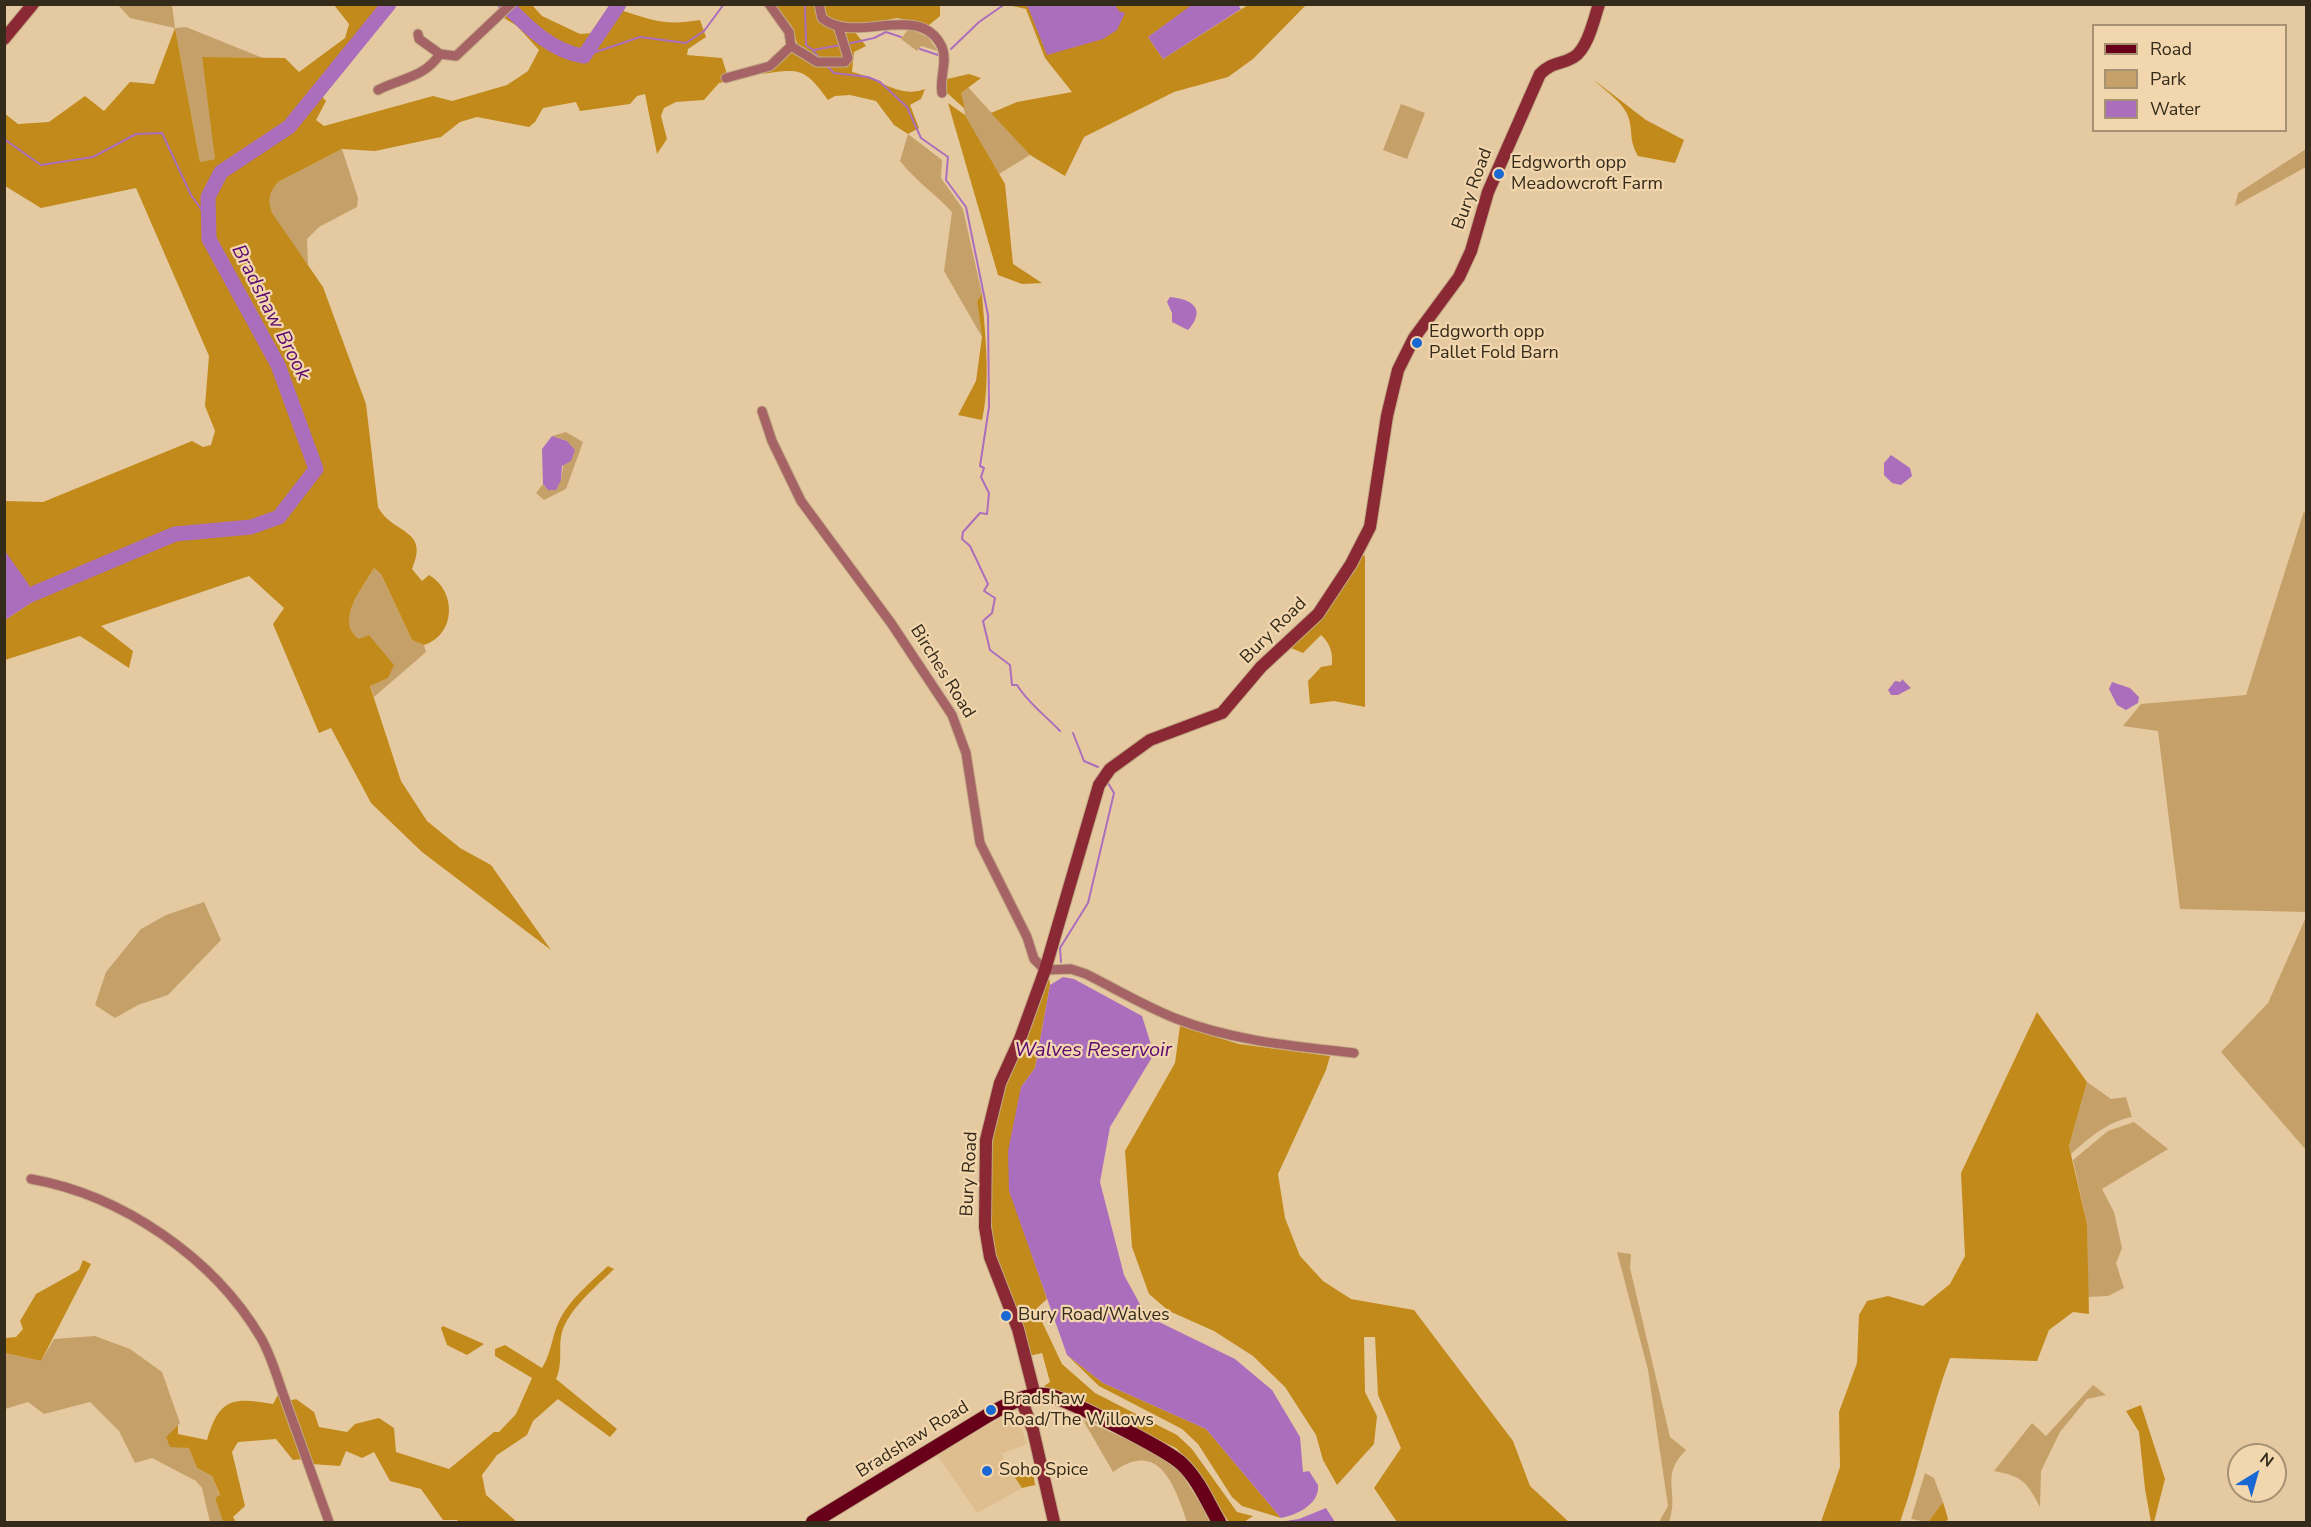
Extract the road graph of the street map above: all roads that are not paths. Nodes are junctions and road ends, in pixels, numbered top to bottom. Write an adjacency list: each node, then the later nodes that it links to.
1 (33, 4): 8 (street)
2 (511, 4): 10 (street)
3 (769, 4): 9 (street)
4 (819, 4): 6 (street)
5 (1599, 4): 15 (street, Bury Road)
6 (839, 29): 9 (street); 13 (street)
7 (418, 34): 10 (street)
8 (4, 39)
9 (790, 46): 11 (street)
10 (440, 54): 12 (street)
11 (726, 78)
12 (378, 90)
13 (942, 93)
14 (762, 411): 15 (street, Birches Road)
15 (1045, 970): 16 (street); 18 (street, Bury Road)
16 (1354, 1053)
17 (31, 1179): 19 (street)
18 (1028, 1398): 20 (main road, Bradshaw Road); 21 (street, Bury Road); 22 (main road)
19 (329, 1522)
20 (813, 1522)
21 (1052, 1522)
22 (1219, 1522)

